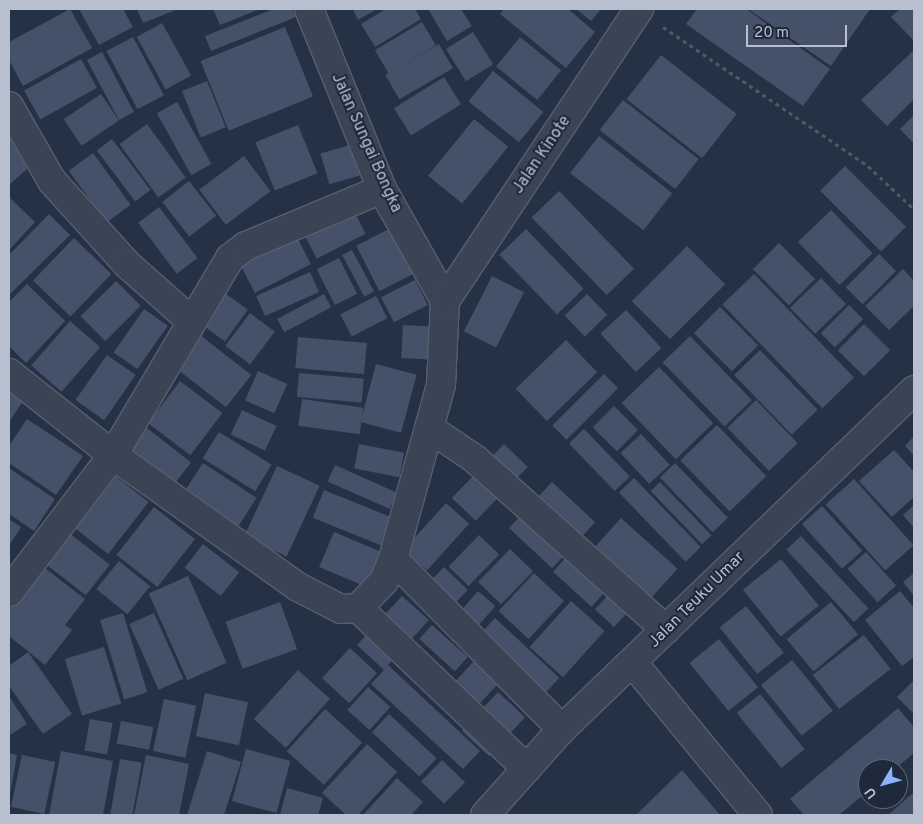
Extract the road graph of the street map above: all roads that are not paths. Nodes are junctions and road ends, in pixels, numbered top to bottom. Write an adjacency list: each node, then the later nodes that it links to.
1 (309, 9): 4 (street, Jalan Sungai Bongka)
2 (638, 9): 5 (street, Jalan Kinote)
3 (9, 106): 6 (street)
4 (382, 190): 5 (street, Jalan Sungai Bongka); 6 (street)
5 (445, 301): 9 (street)
6 (191, 321): 10 (street)
7 (9, 373): 10 (street)
8 (914, 390): 14 (street, Jalan Teuku Umar)
9 (429, 428): 11 (street); 14 (street)
10 (113, 455): 12 (street); 13 (street)
11 (393, 559): 13 (street); 16 (street)
12 (9, 592)
13 (358, 608): 17 (street)
14 (666, 630): 15 (street, Jalan Teuku Umar)
15 (633, 664): 16 (street, Jalan Teuku Umar); 19 (street)
16 (562, 729): 17 (street, Jalan Teuku Umar)
17 (527, 769): 18 (street, Jalan Teuku Umar)
18 (484, 815)
19 (758, 815)

